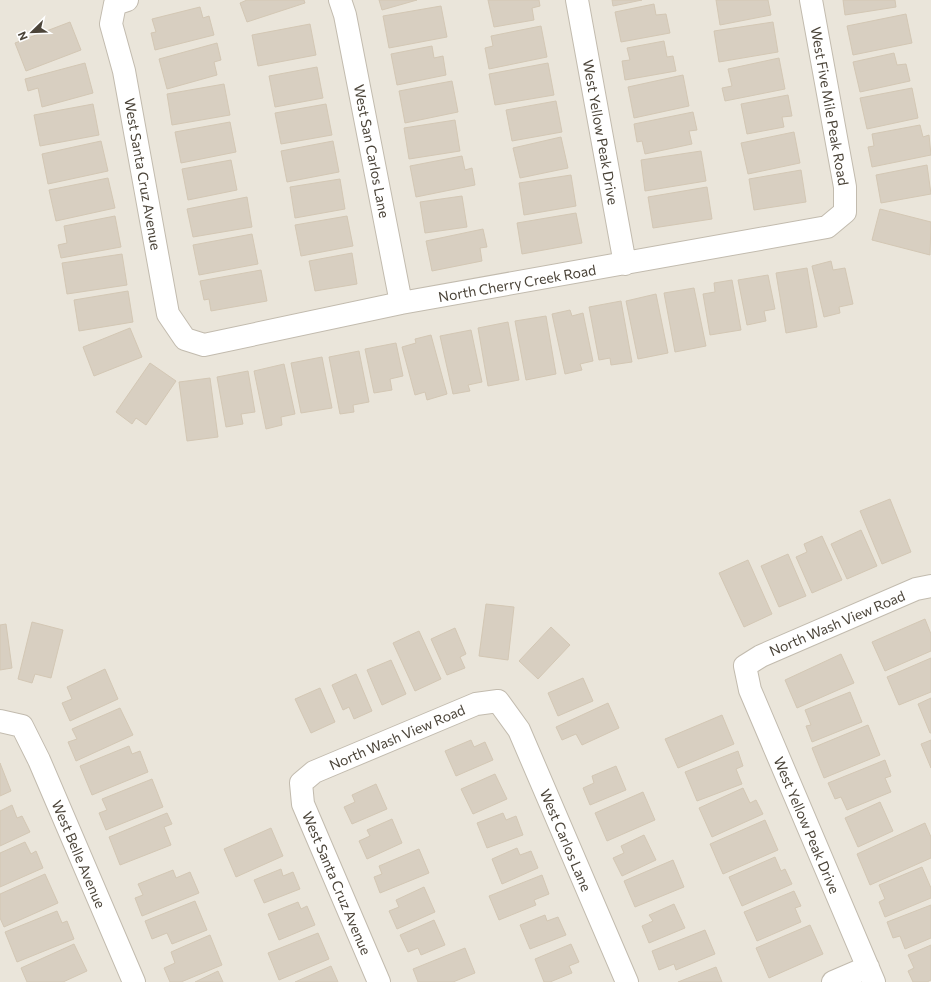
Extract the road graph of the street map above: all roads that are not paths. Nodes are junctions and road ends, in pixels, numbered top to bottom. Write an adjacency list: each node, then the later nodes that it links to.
1 (340, 0): 7 (street, West San Carlos Lane)
2 (577, 0): 6 (street, West Yellow Peak Drive)
3 (811, 0): 5 (street, West Five Mile Peak Road)
4 (121, 2): 8 (street, West Santa Cruz Avenue)
5 (845, 212): 6 (street, North Cherry Creek Road)
6 (625, 264): 7 (street, North Cherry Creek Road)
7 (401, 303): 8 (street, North Cherry Creek Road)
8 (185, 339)
9 (931, 586): 10 (street, North Wash View Road)
10 (745, 666): 14 (street, West Yellow Peak Drive)
11 (498, 701): 13 (street, North Wash View Road); 17 (street, West Carlos Lane)
12 (0, 721): 15 (street, West Belle Avenue)
13 (301, 783): 16 (street, West Santa Cruz Avenue)
14 (871, 974): 18 (street)
15 (134, 982)
16 (379, 982)
17 (627, 982)
18 (833, 982)

